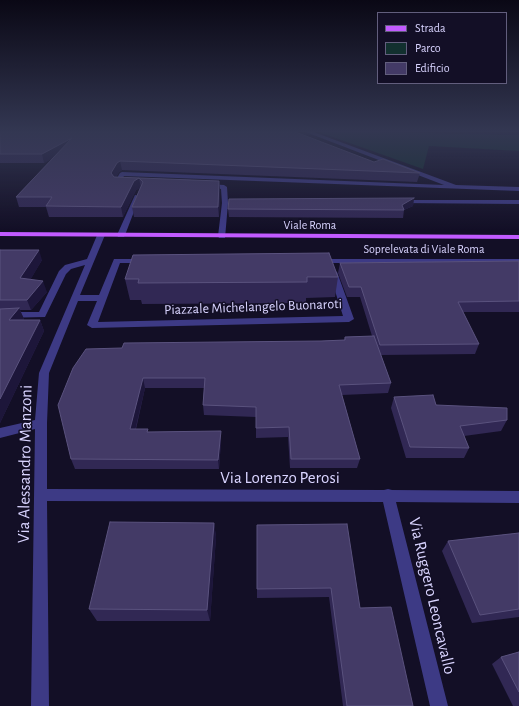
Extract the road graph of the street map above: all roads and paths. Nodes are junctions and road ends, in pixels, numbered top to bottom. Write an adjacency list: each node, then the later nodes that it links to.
1 (396, 164): 4 (street)
2 (131, 183): 4 (street)
3 (202, 186): 12 (street)
4 (455, 187): 5 (street)
5 (519, 189)
6 (140, 191): 11 (street)
7 (394, 202): 8 (street)
8 (519, 202)
9 (0, 234): 10 (main road, Viale Roma)
10 (101, 235): 11 (main road, Viale Roma); 14 (street, Via Alessandro Manzoni)
11 (121, 235): 12 (main road, Viale Roma)
12 (222, 236): 13 (main road, Viale Roma)
13 (519, 237)
14 (89, 261): 18 (street, Via Alessandro Manzoni); 20 (street)
15 (154, 261): 19 (street, Piazzale Michelangelo Buonaroti)
16 (325, 261): 17 (street, Soprelevata di Viale Roma); 19 (street, Piazzale Michelangelo Buonaroti)
17 (519, 261)
18 (74, 298): 19 (street); 21 (street, Via Alessandro Manzoni)
19 (102, 298)
20 (0, 315)
21 (41, 423): 22 (street); 23 (street, Via Alessandro Manzoni)
22 (0, 433)
23 (41, 495): 24 (street, Via Lorenzo Perosi); 26 (street, Via Alessandro Manzoni)
24 (388, 495): 25 (street, Via Lorenzo Perosi); 27 (street, Via Ruggero Leoncavallo)
25 (519, 496)
26 (40, 706)
27 (439, 706)

